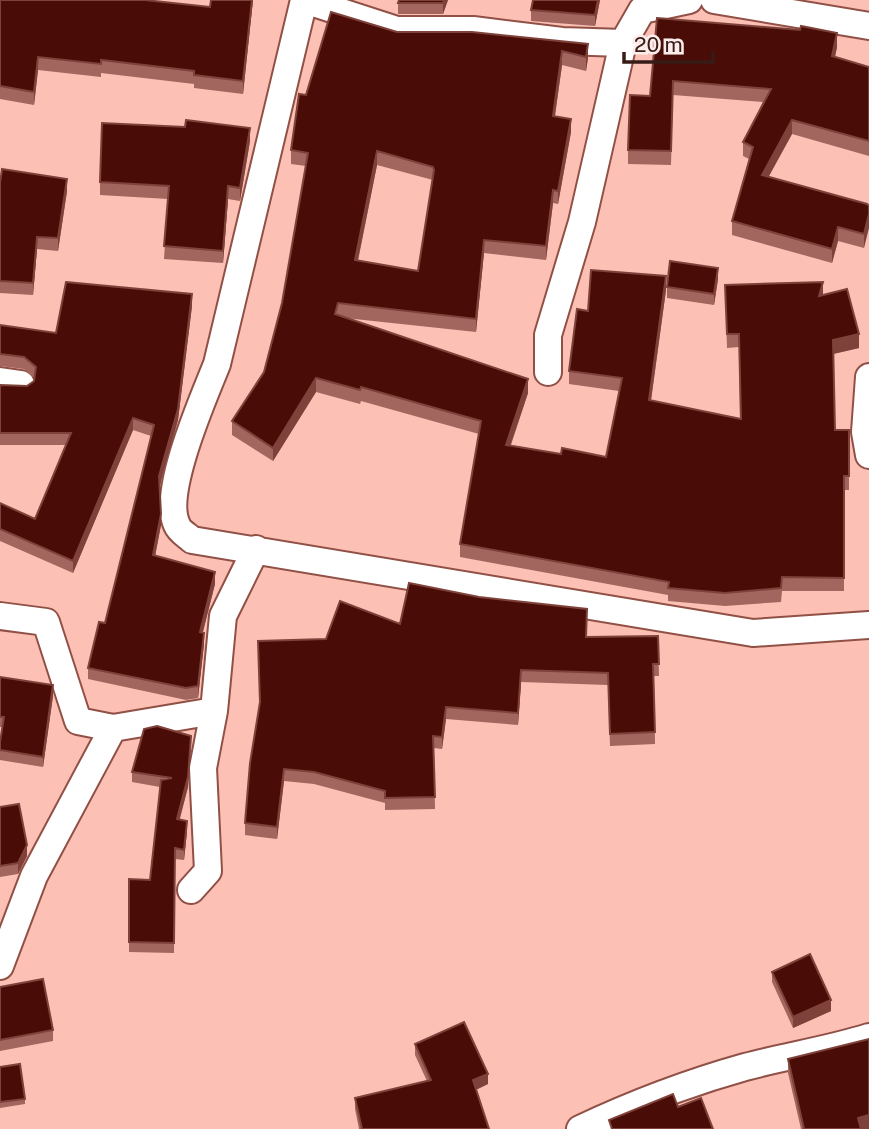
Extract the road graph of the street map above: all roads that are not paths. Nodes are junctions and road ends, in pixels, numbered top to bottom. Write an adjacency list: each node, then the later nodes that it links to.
1 (304, 0): 5 (street); 9 (street)
2 (689, 0): 5 (street)
3 (714, 0): 4 (street)
4 (869, 26)
5 (623, 43): 6 (street)
6 (548, 372)
7 (869, 377): 8 (street)
8 (869, 455)
9 (256, 549): 11 (street); 12 (street)
10 (0, 616): 13 (street)
11 (869, 625)
12 (214, 711): 13 (street); 14 (street)
13 (113, 728): 15 (street)
14 (191, 890)
15 (0, 966)
16 (869, 1037): 17 (street)
17 (580, 1129)

